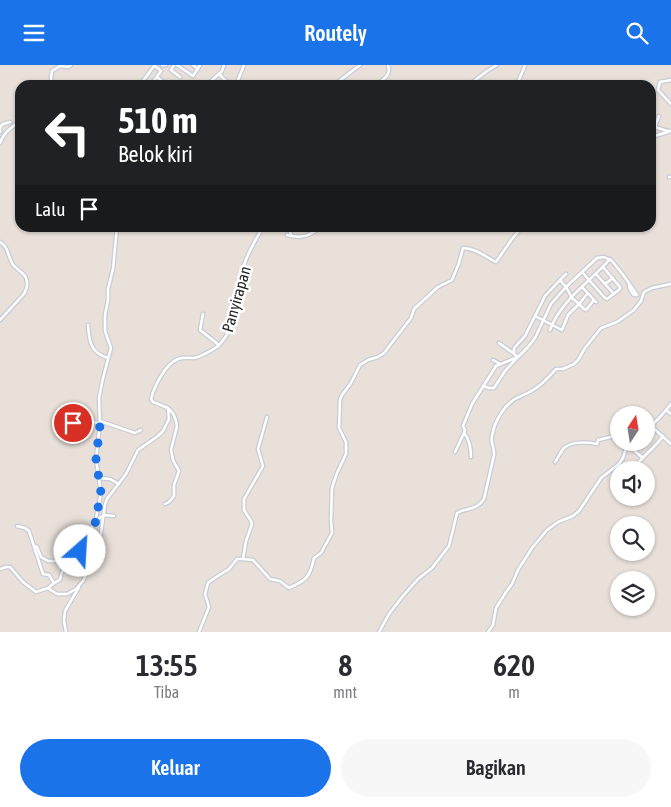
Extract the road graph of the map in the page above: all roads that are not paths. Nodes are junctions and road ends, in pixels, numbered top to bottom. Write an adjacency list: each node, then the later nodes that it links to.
1 (70, 65): 18 (street)
2 (154, 65): 16 (street); 19 (street)
3 (162, 65): 4 (street)
4 (166, 65)
5 (176, 65): 14 (street); 17 (street)
6 (193, 65): 14 (street)
7 (200, 65): 14 (street)
8 (224, 65): 15 (street)
9 (244, 65): 24 (street)
10 (360, 65): 25 (street)
11 (388, 65): 26 (street)
12 (497, 65): 27 (street)
13 (525, 65): 28 (street)
14 (198, 69)
15 (219, 74): 22 (street); 23 (street)
16 (157, 77): 20 (street); 21 (street)
17 (180, 77)
18 (51, 80)
19 (144, 80)
20 (155, 80)
21 (160, 80)
22 (212, 80)
23 (225, 80)
24 (237, 80)
25 (340, 80)
26 (382, 80)
27 (475, 80)
28 (519, 80)
29 (671, 80): 30 (street)
30 (671, 104)
31 (659, 115): 32 (street)
32 (656, 121)
33 (10, 122): 36 (street)
34 (15, 124): 39 (street)
35 (656, 128): 37 (street)
36 (0, 129)
37 (670, 131): 38 (street)
38 (656, 135)
39 (0, 143)
40 (117, 232): 74 (street)
41 (260, 232): 71 (street, Panyirapan)
42 (290, 232): 43 (street)
43 (314, 232)
44 (518, 232): 112 (street)
45 (0, 242): 65 (street)
46 (610, 259): 47 (street); 48 (street); 58 (street)
47 (603, 267): 50 (street); 51 (street)
48 (582, 272): 53 (street); 56 (street)
49 (566, 274): 52 (street)
50 (596, 274): 53 (street); 54 (street)
51 (613, 278): 54 (street); 60 (street)
52 (560, 280): 56 (street); 64 (street)
53 (589, 280): 57 (street); 60 (street)
54 (605, 284): 60 (street)
55 (671, 284): 58 (street)
56 (566, 287): 61 (street); 66 (street)
57 (582, 287): 59 (street); 61 (street)
58 (644, 292): 120 (street)
59 (588, 293): 62 (street); 62 (street)
60 (614, 294)
61 (572, 298): 62 (street); 68 (street)
62 (578, 304): 68 (street)
63 (203, 314): 71 (street)
64 (535, 316): 66 (street); 72 (street)
65 (0, 319)
66 (544, 321): 68 (street); 73 (street)
67 (88, 325): 74 (street)
68 (552, 325): 69 (street)
69 (550, 330)
70 (499, 343): 72 (street)
71 (219, 345): 80 (street, Panyirapan)
72 (514, 354): 73 (street)
73 (518, 357): 76 (street); 77 (street)
74 (108, 358): 88 (street)
75 (493, 360): 76 (street)
76 (502, 363): 77 (street); 78 (street)
77 (505, 371): 78 (street)
78 (483, 385): 91 (street)
79 (671, 404): 81 (street)
80 (168, 408): 103 (street); 104 (street)
81 (666, 410): 82 (street); 86 (street)
82 (671, 414)
83 (76, 416): 84 (street)
84 (83, 417): 87 (street); 88 (street)
85 (267, 417): 112 (street)
86 (655, 422)
87 (70, 423)
88 (100, 423): 90 (street); 102 (street)
89 (655, 429): 92 (street)
90 (141, 430)
91 (464, 433): 97 (street); 98 (street)
92 (663, 436): 94 (street); 99 (street)
93 (610, 437): 101 (street)
94 (671, 444)
95 (625, 451): 121 (street)
96 (635, 451): 99 (street)
97 (455, 452)
98 (471, 457)
99 (643, 458): 100 (street)
100 (640, 461)
101 (556, 462)
102 (99, 478): 103 (street); 107 (street)
103 (119, 484): 105 (street)
104 (166, 504)
105 (104, 515): 106 (street); 107 (street); 116 (street)
106 (114, 516)
107 (97, 520): 110 (street)
108 (17, 526): 109 (street)
109 (35, 546): 111 (street); 115 (street)
110 (79, 550): 111 (street); 113 (street)
111 (60, 559): 113 (street)
112 (243, 559): 119 (street)
113 (71, 561): 115 (street)
114 (0, 569): 117 (street)
115 (54, 583): 117 (street)
116 (80, 586): 117 (street); 118 (street)
117 (48, 588)
118 (66, 632)
119 (199, 632)
120 (379, 632)
121 (488, 632)

